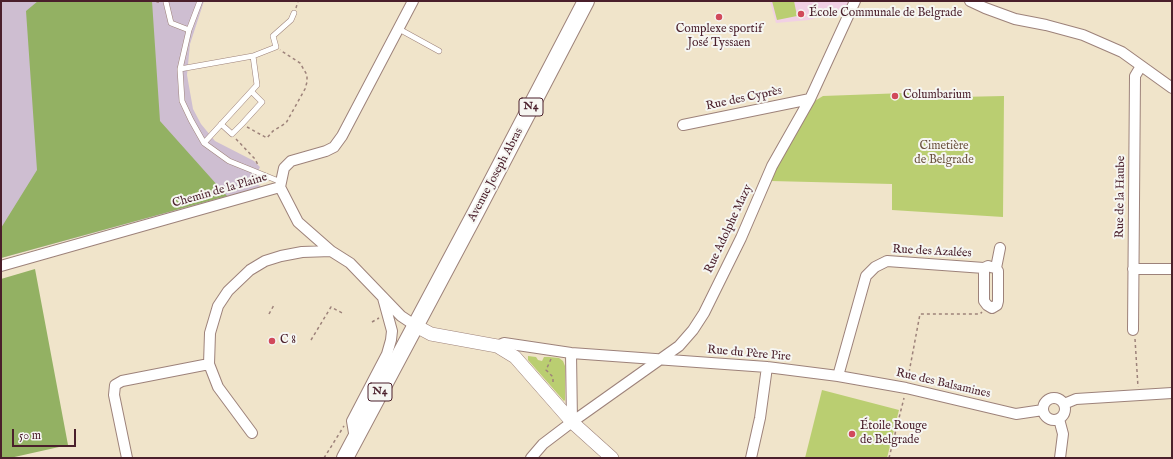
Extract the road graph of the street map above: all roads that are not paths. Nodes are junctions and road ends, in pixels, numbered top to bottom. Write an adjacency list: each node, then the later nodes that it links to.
1 (200, 1): 9 (lane)
2 (413, 1): 8 (street)
3 (586, 1): 29 (main road, Avenue Joseph Abras / N4)
4 (855, 1): 16 (street, Rue Adolphe Mazy)
5 (970, 1): 12 (street)
6 (166, 2): 9 (lane)
7 (294, 13): 11 (lane)
8 (399, 29): 10 (lane); 20 (street)
9 (189, 30): 13 (lane)
10 (439, 51)
11 (253, 56): 13 (lane); 15 (lane)
12 (1141, 66): 14 (street); 26 (street, Rue de la Haube)
13 (180, 69): 19 (lane)
14 (1172, 88)
15 (252, 92): 17 (lane); 17 (lane)
16 (810, 99): 18 (street, Rue des Cyprès); 33 (street, Rue Adolphe Mazy)
17 (221, 124): 19 (lane)
18 (683, 125)
19 (204, 142): 20 (lane)
20 (280, 185): 22 (street, Chemin de la Plaine); 23 (street, Chemin de la Plaine)
21 (1000, 248): 25 (street)
22 (331, 251): 28 (street, Chemin de la Plaine); 34 (street)
23 (1, 266)
24 (984, 268): 25 (street, Rue des Azalées); 25 (street, Rue des Azalées); 36 (street, Rue des Azalées)
25 (996, 268)
26 (1133, 269): 27 (street); 30 (street, Rue de la Haube)
27 (1172, 269)
28 (383, 296): 29 (street, Chemin de la Plaine); 43 (street)
29 (416, 326): 31 (street); 43 (main road, N4)
30 (1133, 330)
31 (497, 346): 32 (street, Rue du Père Pire); 41 (street)
32 (570, 353): 33 (street, Rue du Père Pire); 41 (street)
33 (657, 360): 35 (street, Rue du Père Pire); 41 (street, Rue Adolphe Mazy)
34 (209, 364): 42 (street); 44 (street)
35 (767, 367): 36 (street, Rue du Père Pire); 48 (street)
36 (838, 376): 39 (street, Rue des Balsamines)
37 (1172, 393): 38 (street)
38 (1064, 404): 39 (street); 40 (street)
39 (1043, 410): 40 (street)
40 (1058, 419): 49 (street)
41 (572, 422): 46 (street, Rue Adolphe Mazy); 47 (street)
42 (252, 433)
43 (355, 439): 45 (main road, N4)
44 (127, 458)
45 (345, 458)
46 (531, 458)
47 (612, 458)
48 (751, 458)
49 (1060, 458)

